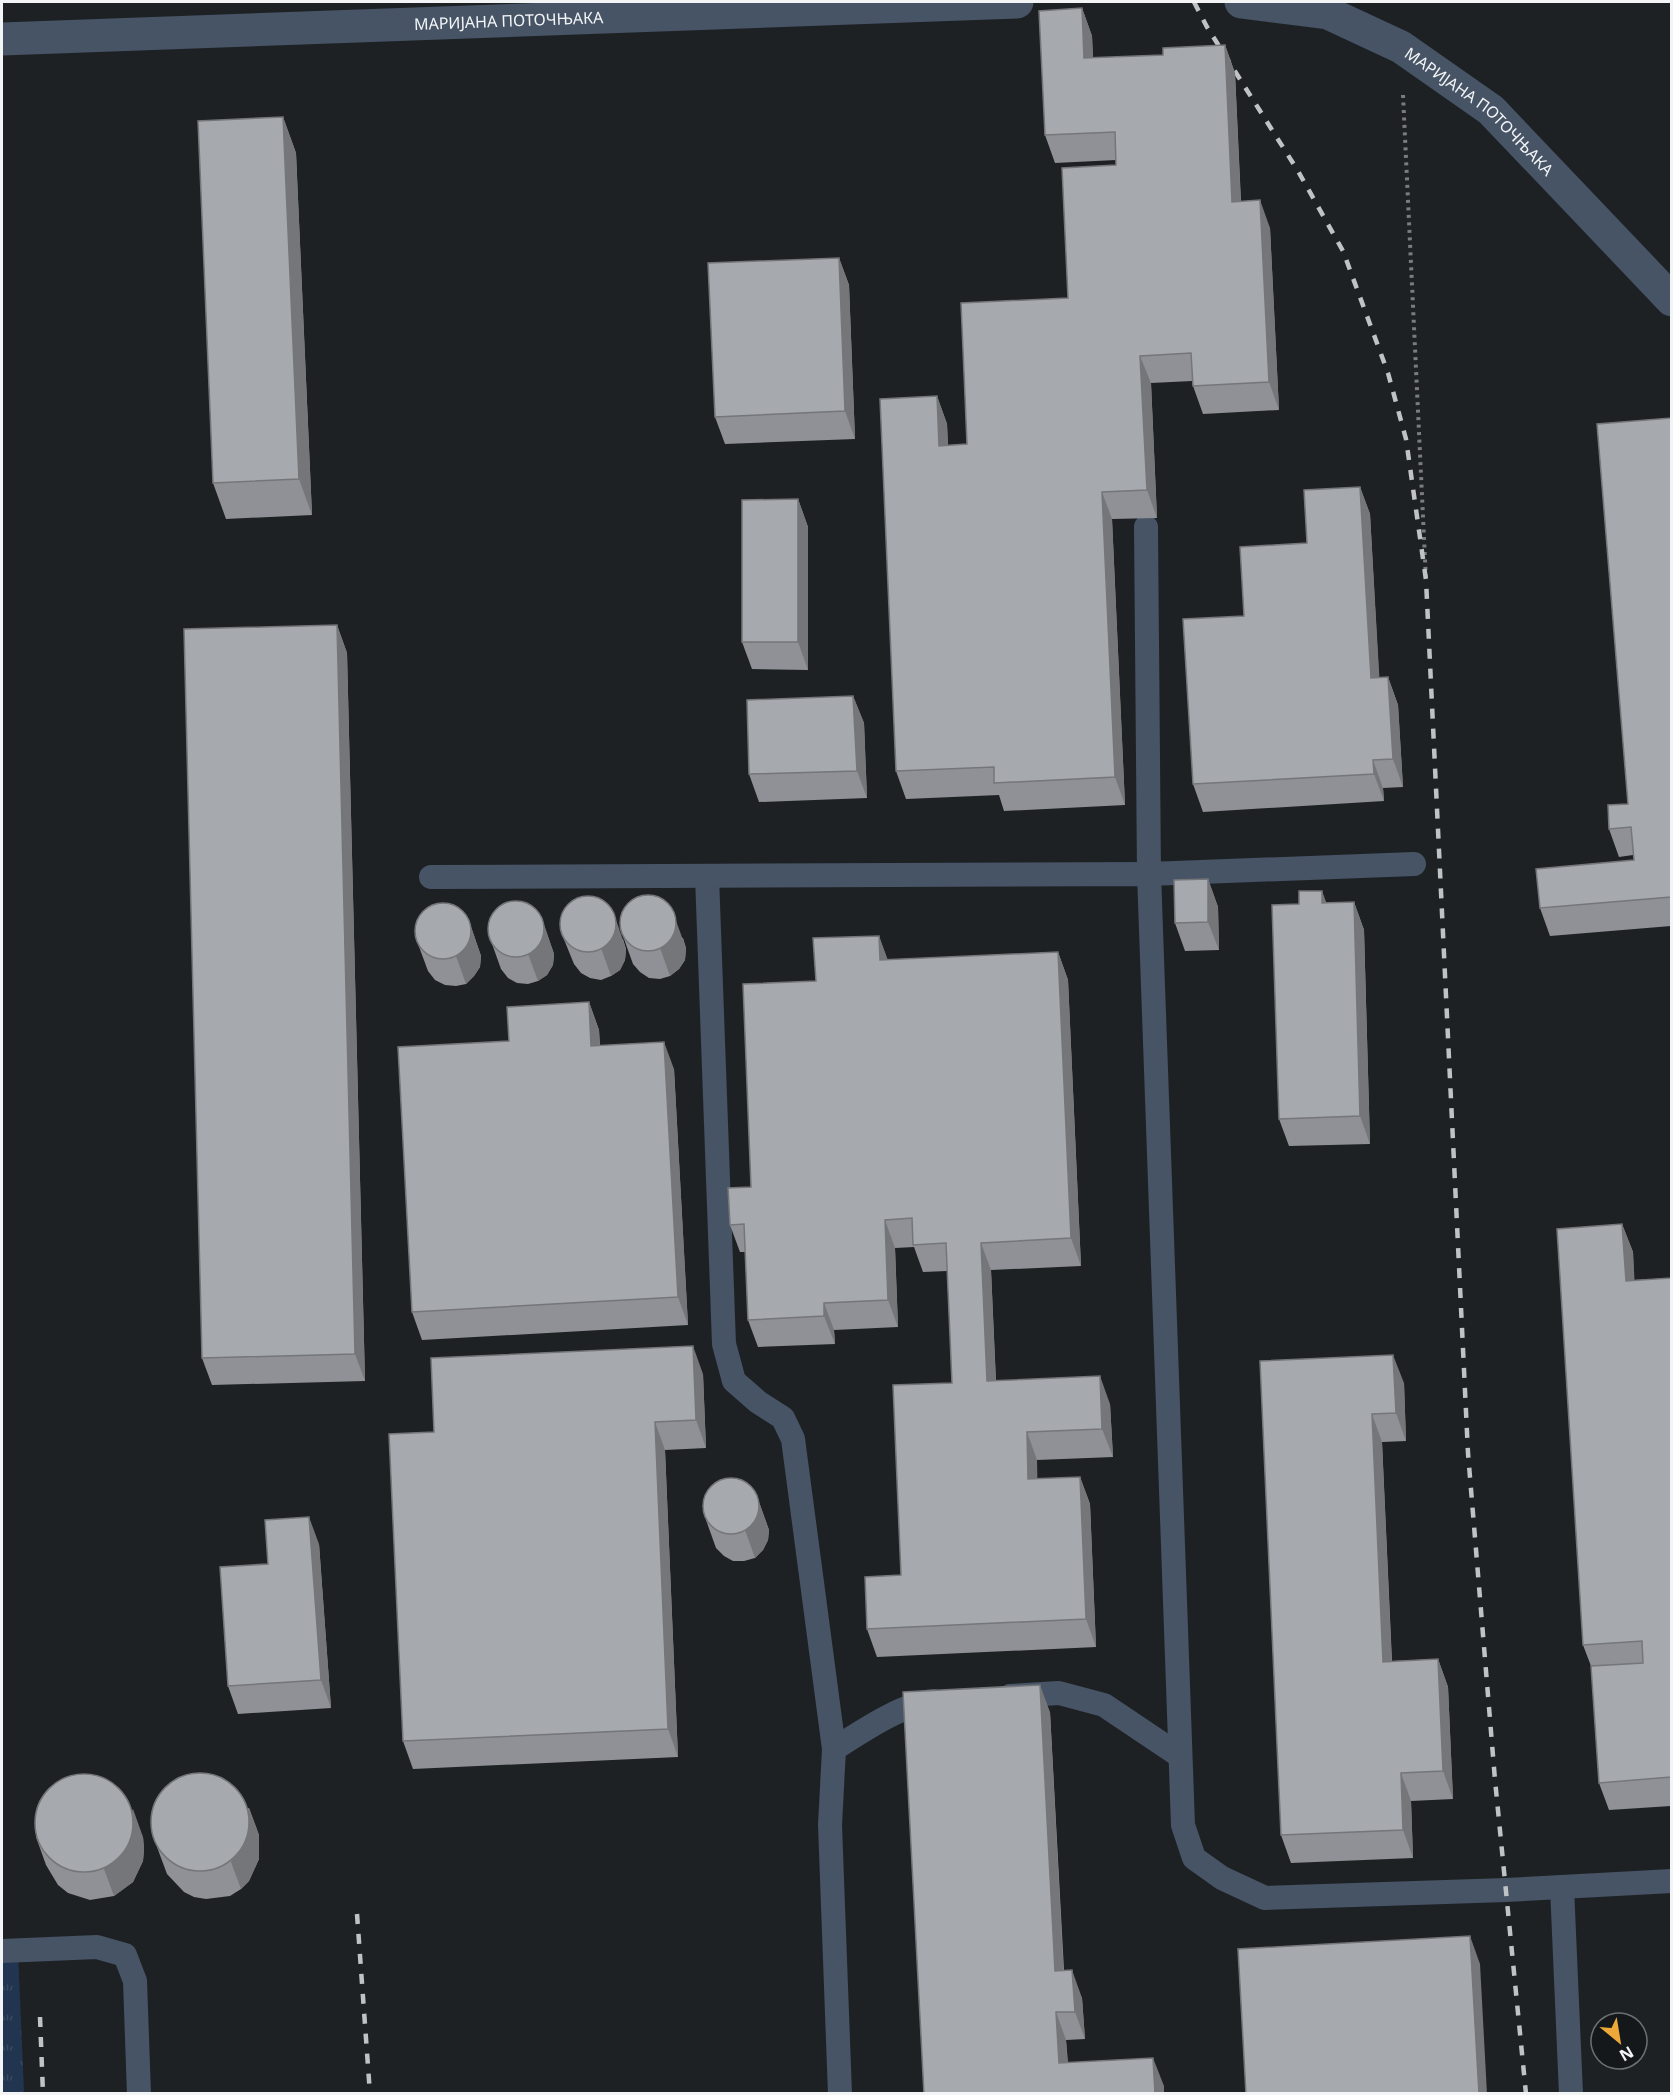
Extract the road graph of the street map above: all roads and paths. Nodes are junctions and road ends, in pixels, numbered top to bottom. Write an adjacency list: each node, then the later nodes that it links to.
1 (998, 2): 2 (street, МАРИЈАНА ПОТОЧЊАКА); 4 (street, МАРИЈАНА ПОТОЧЊАКА)
2 (1017, 2)
3 (1241, 2): 5 (street, МАРИЈАНА ПОТОЧЊАКА)
4 (2, 39)
5 (1401, 47): 6 (street, МАРИЈАНА ПОТОЧЊАКА); 8 (path)
6 (1671, 300)
7 (1146, 527): 10 (lane)
8 (1426, 580)
9 (1414, 864): 10 (lane)
10 (1149, 874): 11 (lane); 16 (lane)
11 (707, 876): 12 (lane); 15 (lane)
12 (431, 877)
13 (990, 1697): 16 (lane)
14 (956, 1700): 15 (lane)
15 (834, 1749): 21 (lane)
16 (1180, 1756): 18 (lane)
17 (1671, 1881): 18 (lane)
18 (1562, 1887): 22 (lane)
19 (2, 1951): 20 (lane)
20 (139, 2094)
21 (840, 2094)
22 (1571, 2094)

